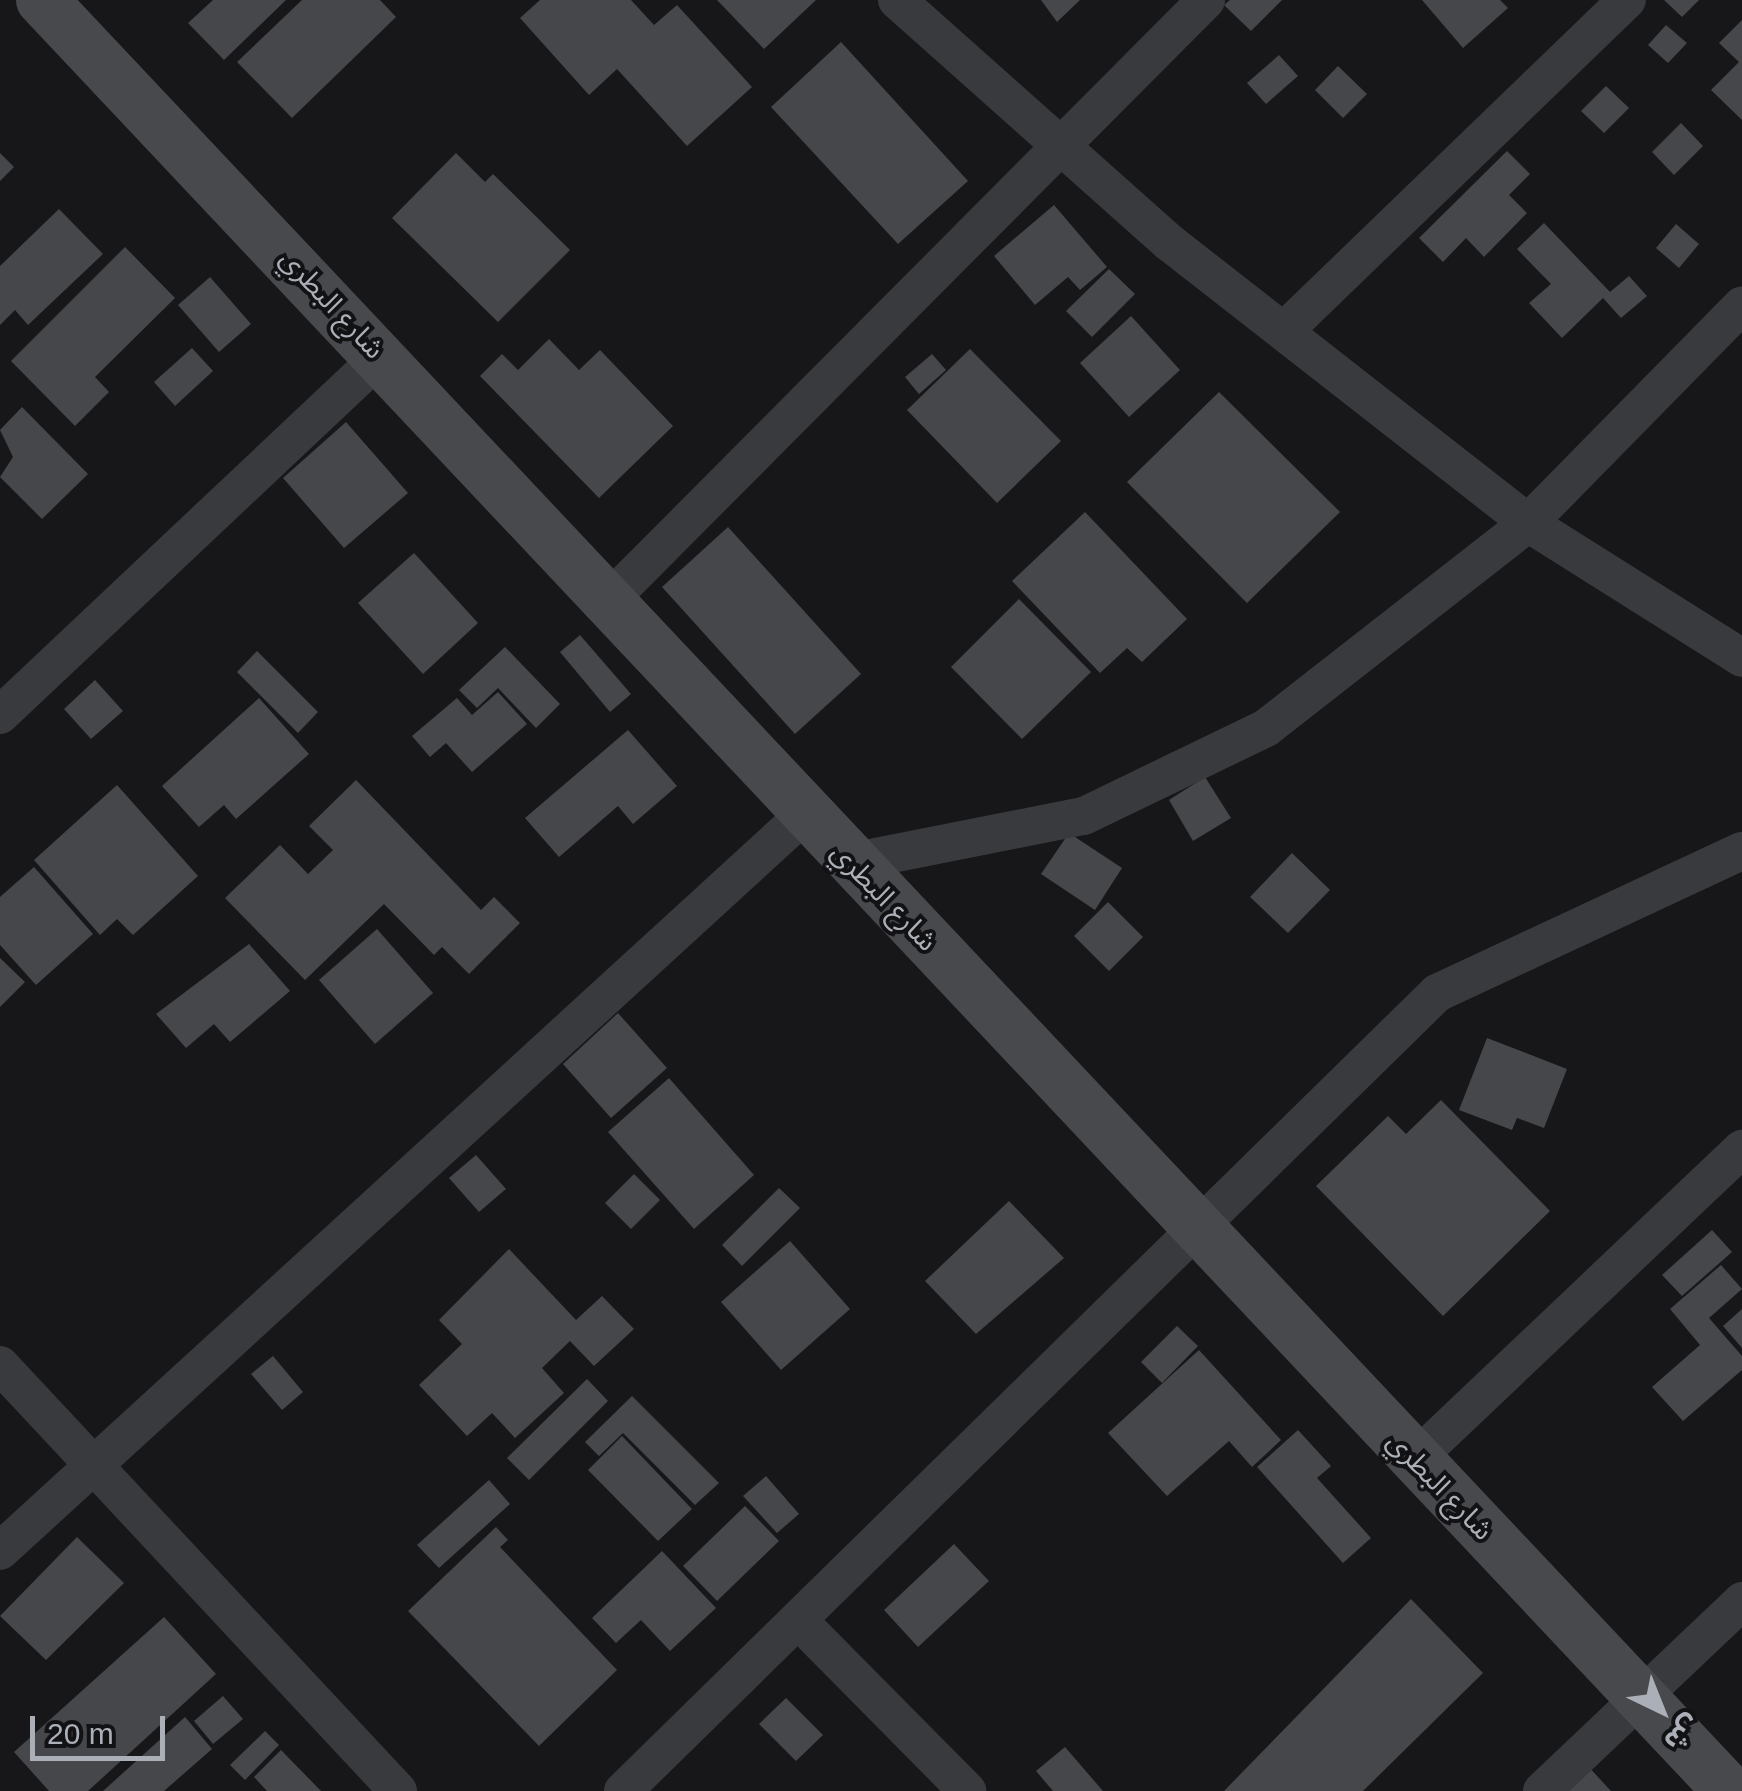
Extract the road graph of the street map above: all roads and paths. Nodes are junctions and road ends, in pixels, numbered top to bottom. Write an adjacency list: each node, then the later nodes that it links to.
1 (42, 0): 8 (main road, شارع البطري)
2 (897, 0): 5 (street)
3 (1206, 0): 5 (street)
4 (1627, 0): 7 (street)
5 (1062, 152): 7 (street); 10 (street)
6 (1742, 305): 9 (street)
7 (1286, 329): 9 (street)
8 (381, 356): 10 (main road, شارع البطري); 12 (street)
9 (1528, 523): 11 (street); 15 (street)
10 (610, 599): 13 (main road, شارع البطري)
11 (1742, 658)
12 (0, 715)
13 (805, 814): 15 (main road, شارع البطري); 20 (street)
14 (1742, 851): 17 (street)
15 (851, 862): 17 (main road, شارع البطري)
16 (1742, 1149): 19 (street)
17 (1193, 1226): 19 (main road, شارع البطري); 23 (street)
18 (0, 1364): 20 (street)
19 (1414, 1460): 24 (main road, شارع البطري)
20 (92, 1468): 21 (street); 25 (street)
21 (0, 1551)
22 (1742, 1600): 24 (street)
23 (800, 1622): 26 (street); 27 (street)
24 (1642, 1697): 28 (street); 29 (main road, شارع البطري)
25 (398, 1791)
26 (624, 1791)
27 (967, 1791)
28 (1542, 1791)
29 (1729, 1791)

